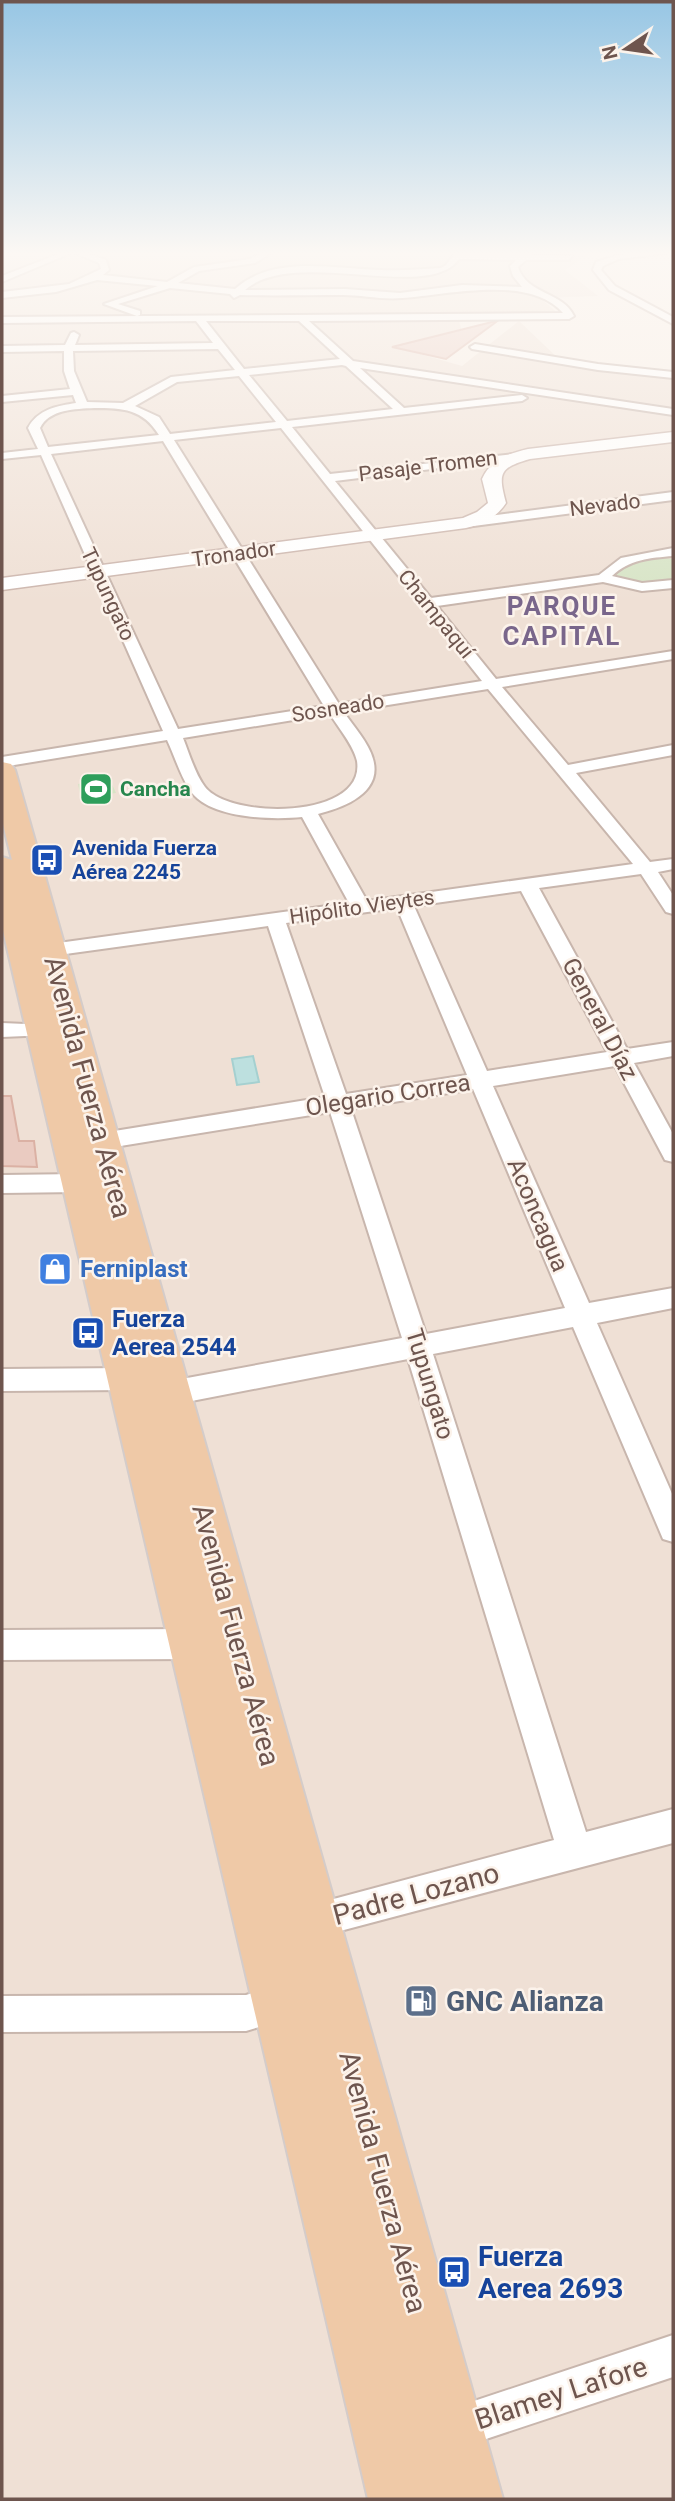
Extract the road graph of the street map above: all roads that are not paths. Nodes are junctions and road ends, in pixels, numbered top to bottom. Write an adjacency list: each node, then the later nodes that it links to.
1 (70, 370): 10 (street)
2 (269, 370): 6 (street)
3 (355, 370): 15 (street)
4 (418, 370): 9 (street)
5 (634, 370): 7 (street)
6 (242, 372): 14 (street); 17 (street, Champaquí)
7 (673, 375)
8 (530, 380): 9 (street)
9 (520, 388): 11 (street)
10 (77, 391): 12 (street); 13 (street)
11 (555, 394): 15 (street); 16 (street)
12 (2, 399)
13 (83, 406): 14 (street); 20 (street, Tupungato)
14 (126, 407): 19 (street)
15 (401, 411): 17 (street)
16 (673, 412)
17 (283, 424): 19 (street); 24 (street, Champaquí)
18 (673, 437): 21 (main road, Tronador)
19 (167, 438): 20 (street); 31 (street)
20 (43, 451): 22 (street); 32 (street, Tupungato)
21 (528, 454): 23 (street, Pasaje Tromen); 26 (main road, Tronador)
22 (2, 456)
23 (439, 464): 24 (street, Pasaje Tromen); 26 (street)
24 (328, 478): 29 (street, Champaquí)
25 (673, 496): 27 (street, Nevado)
26 (503, 497): 27 (street); 28 (main road, Tronador)
27 (536, 514): 28 (street, Tronador)
28 (466, 523): 29 (main road, Tronador)
29 (374, 535): 31 (main road, Tronador); 36 (street, Champaquí)
30 (673, 552): 33 (street)
31 (237, 553): 32 (main road, Tronador); 39 (street)
32 (98, 572): 34 (main road, Tronador); 40 (street, Tupungato)
33 (603, 579): 35 (street); 36 (street)
34 (2, 584)
35 (673, 584)
36 (428, 603): 38 (street, Champaquí)
37 (673, 655): 38 (street, Sosneado)
38 (492, 684): 39 (street, Sosneado); 44 (street, Champaquí)
39 (336, 709): 40 (street, Sosneado); 45 (street)
40 (172, 735): 42 (street, Sosneado); 45 (street, Tupungato)
41 (673, 750): 44 (street)
42 (2, 762)
43 (2, 770): 53 (main road, Avenida Fuerza Aérea)
44 (566, 770): 48 (street, Champaquí)
45 (310, 813): 51 (street)
46 (673, 864): 48 (street, Hipólito Vieytes)
47 (2, 866): 53 (main road, Avenida Fuerza Aérea)
48 (646, 868): 49 (street, Hipólito Vieytes); 52 (street, Champaquí)
49 (527, 884): 50 (street, Hipólito Vieytes); 58 (street, General Díaz)
50 (403, 901): 51 (street, Hipólito Vieytes); 59 (street, Aconcagua)
51 (361, 907): 54 (street, Hipólito Vieytes)
52 (673, 908)
53 (26, 918): 54 (street, Hipólito Vieytes); 56 (main road, Avenida Fuerza Aérea); 61 (main road, Avenida Fuerza Aérea)
54 (275, 919): 60 (street, Tupungato)
55 (2, 1030): 56 (street)
56 (42, 1030): 64 (main road, Avenida Fuerza Aérea)
57 (673, 1049): 58 (street, Olegario Correa)
58 (621, 1057): 59 (street, Olegario Correa); 62 (street, General Díaz)
59 (480, 1080): 60 (street, Olegario Correa); 66 (street, Aconcagua)
60 (340, 1103): 61 (street, Olegario Correa); 67 (street, Tupungato)
61 (102, 1140): 70 (main road, Avenida Fuerza Aérea)
62 (673, 1153)
63 (2, 1184): 64 (street)
64 (80, 1184): 68 (main road, Avenida Fuerza Aérea)
65 (673, 1298): 66 (street)
66 (581, 1316): 67 (street); 71 (street, Aconcagua)
67 (419, 1346): 70 (street); 75 (street, Tupungato)
68 (128, 1379): 69 (street); 72 (main road, Avenida Fuerza Aérea)
69 (2, 1380)
70 (171, 1393): 76 (main road, Avenida Fuerza Aérea)
71 (673, 1529)
72 (193, 1644): 73 (street); 77 (main road, Avenida Fuerza Aérea)
73 (2, 1645)
74 (673, 1826): 75 (street, Padre Lozano)
75 (575, 1852): 76 (street, Padre Lozano)
76 (313, 1921): 77 (street, Padre Lozano); 80 (main road, Avenida Fuerza Aérea)
77 (282, 2003): 78 (street); 81 (main road, Avenida Fuerza Aérea)
78 (2, 2014)
79 (673, 2356): 80 (street, Blamey Lafore)
80 (450, 2430): 82 (main road, Avenida Fuerza Aérea)
81 (403, 2499)
82 (468, 2499)

